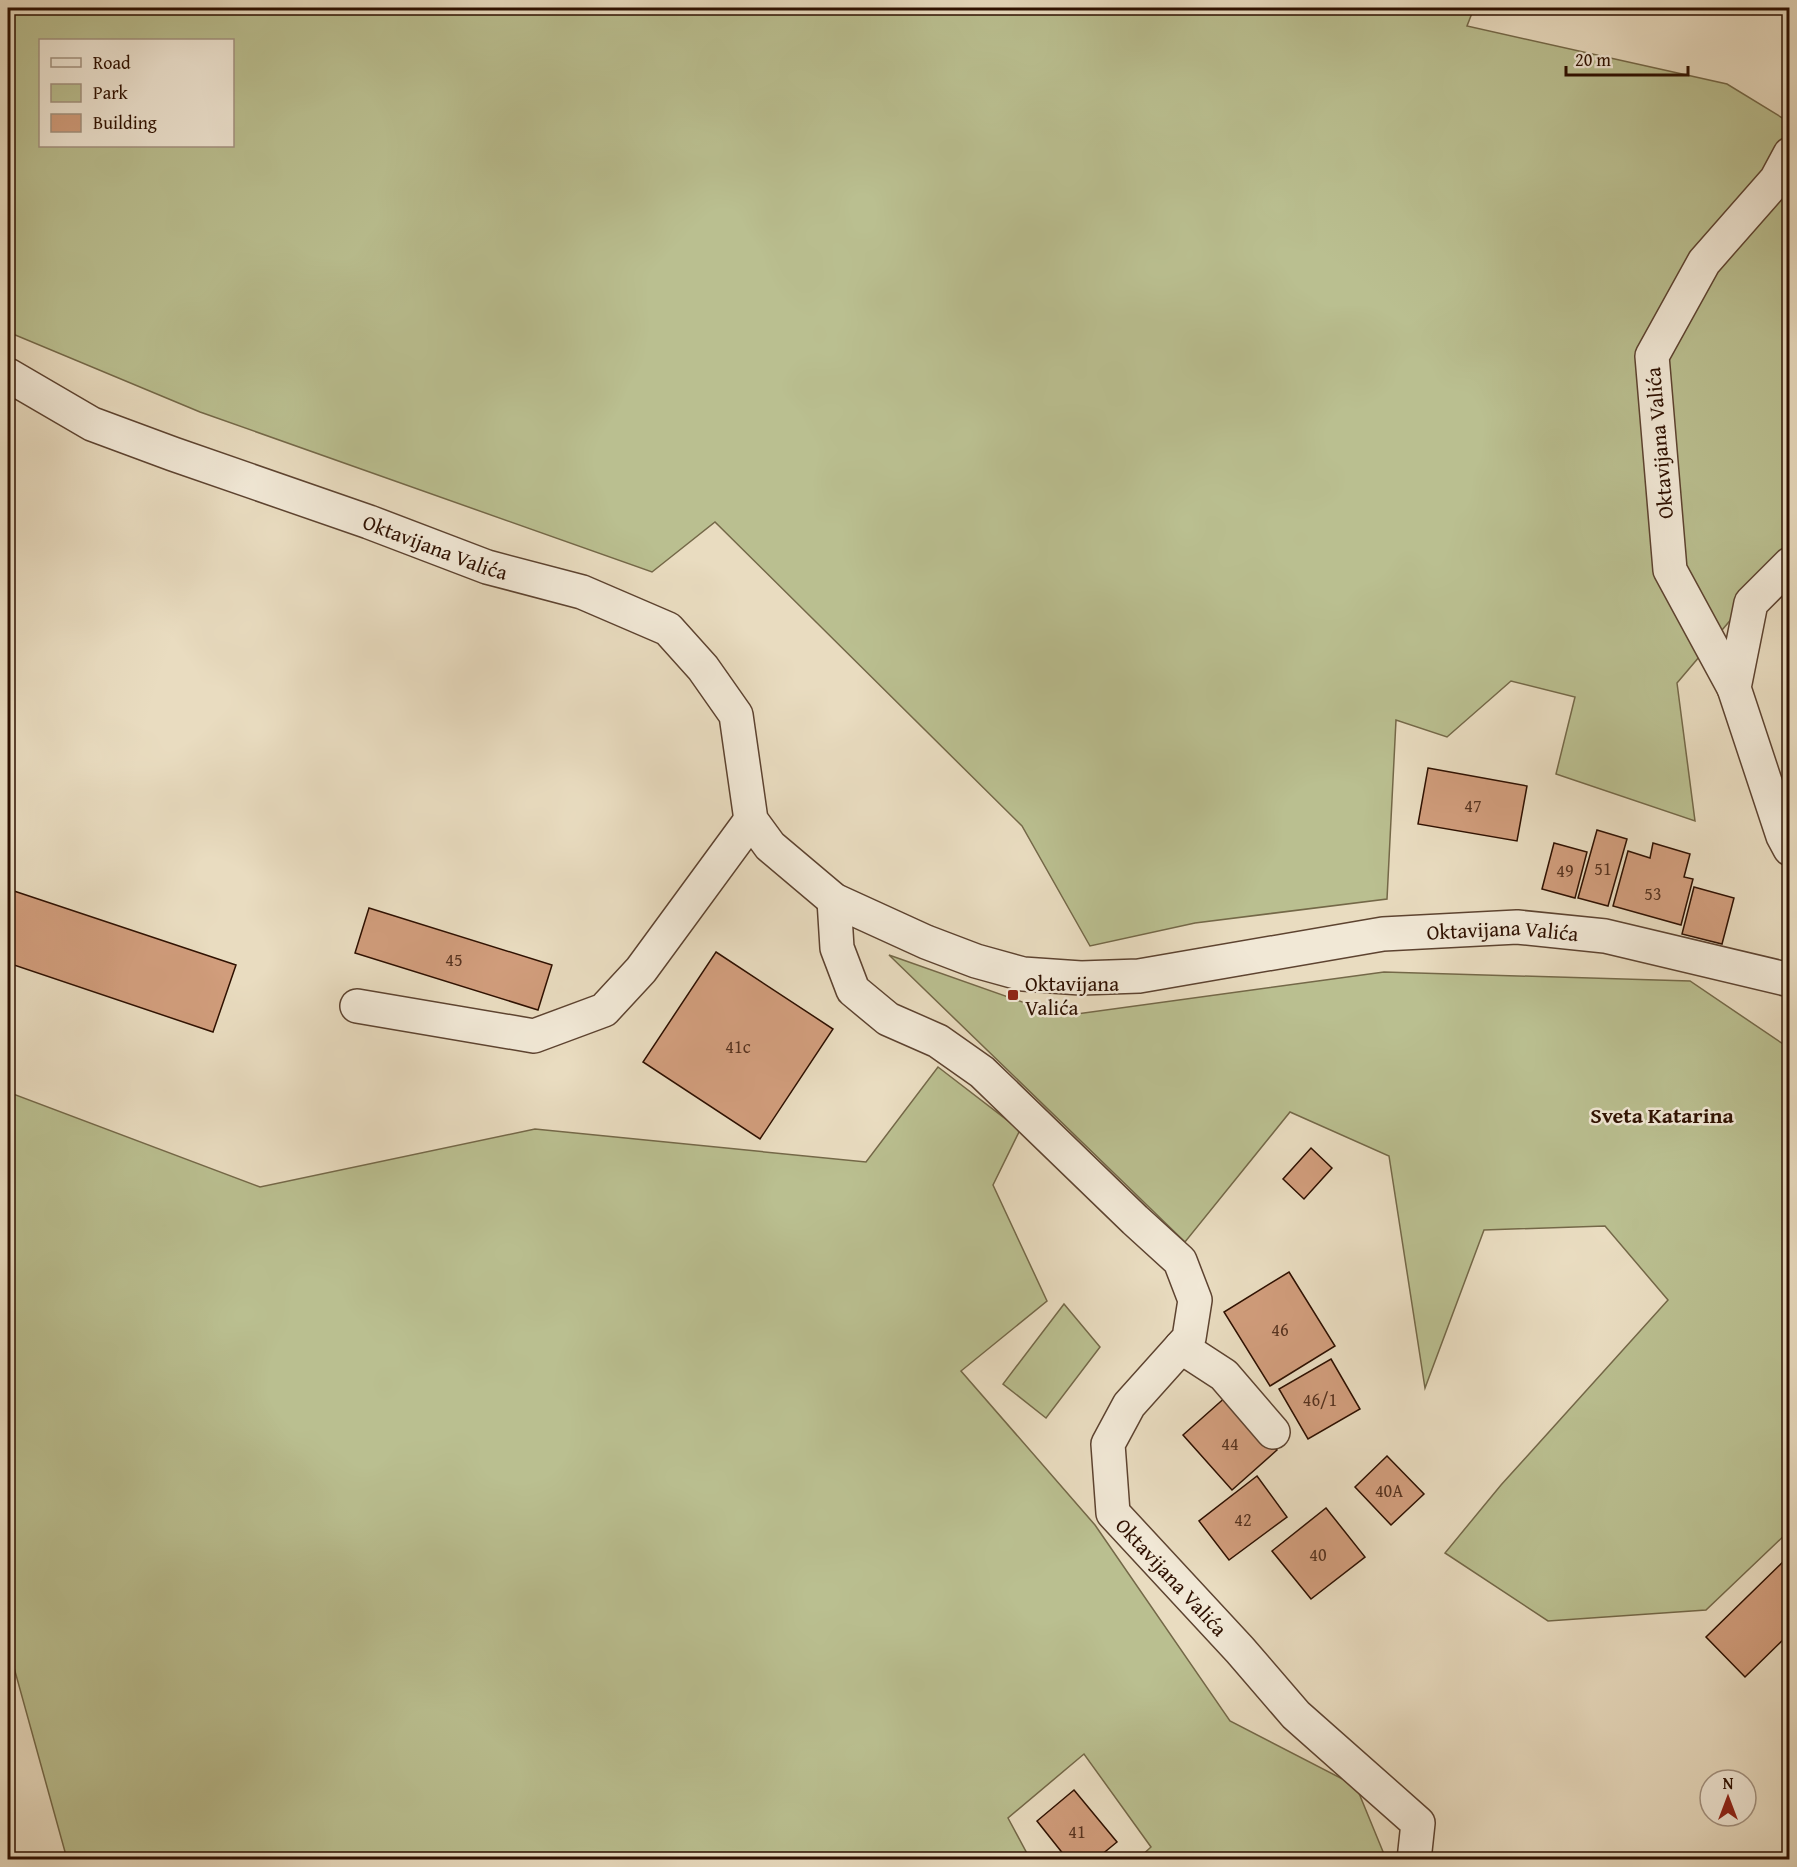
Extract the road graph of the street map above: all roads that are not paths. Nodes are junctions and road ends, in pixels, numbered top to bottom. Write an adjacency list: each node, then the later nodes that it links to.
1 (1790, 154): 4 (street, Oktavijana Valića)
2 (8, 375): 5 (street, Oktavijana Valića)
3 (1790, 564): 4 (street, Oktavijana Valića)
4 (1734, 688): 6 (street, Oktavijana Valića)
5 (751, 820): 7 (street, Oktavijana Valića); 9 (street)
6 (1790, 849)
7 (834, 900): 8 (street, Oktavijana Valića); 10 (street, Oktavijana Valića)
8 (1790, 980)
9 (357, 1005)
10 (1181, 1347): 11 (street); 12 (street, Oktavijana Valića)
11 (1272, 1432)
12 (1414, 1860)

